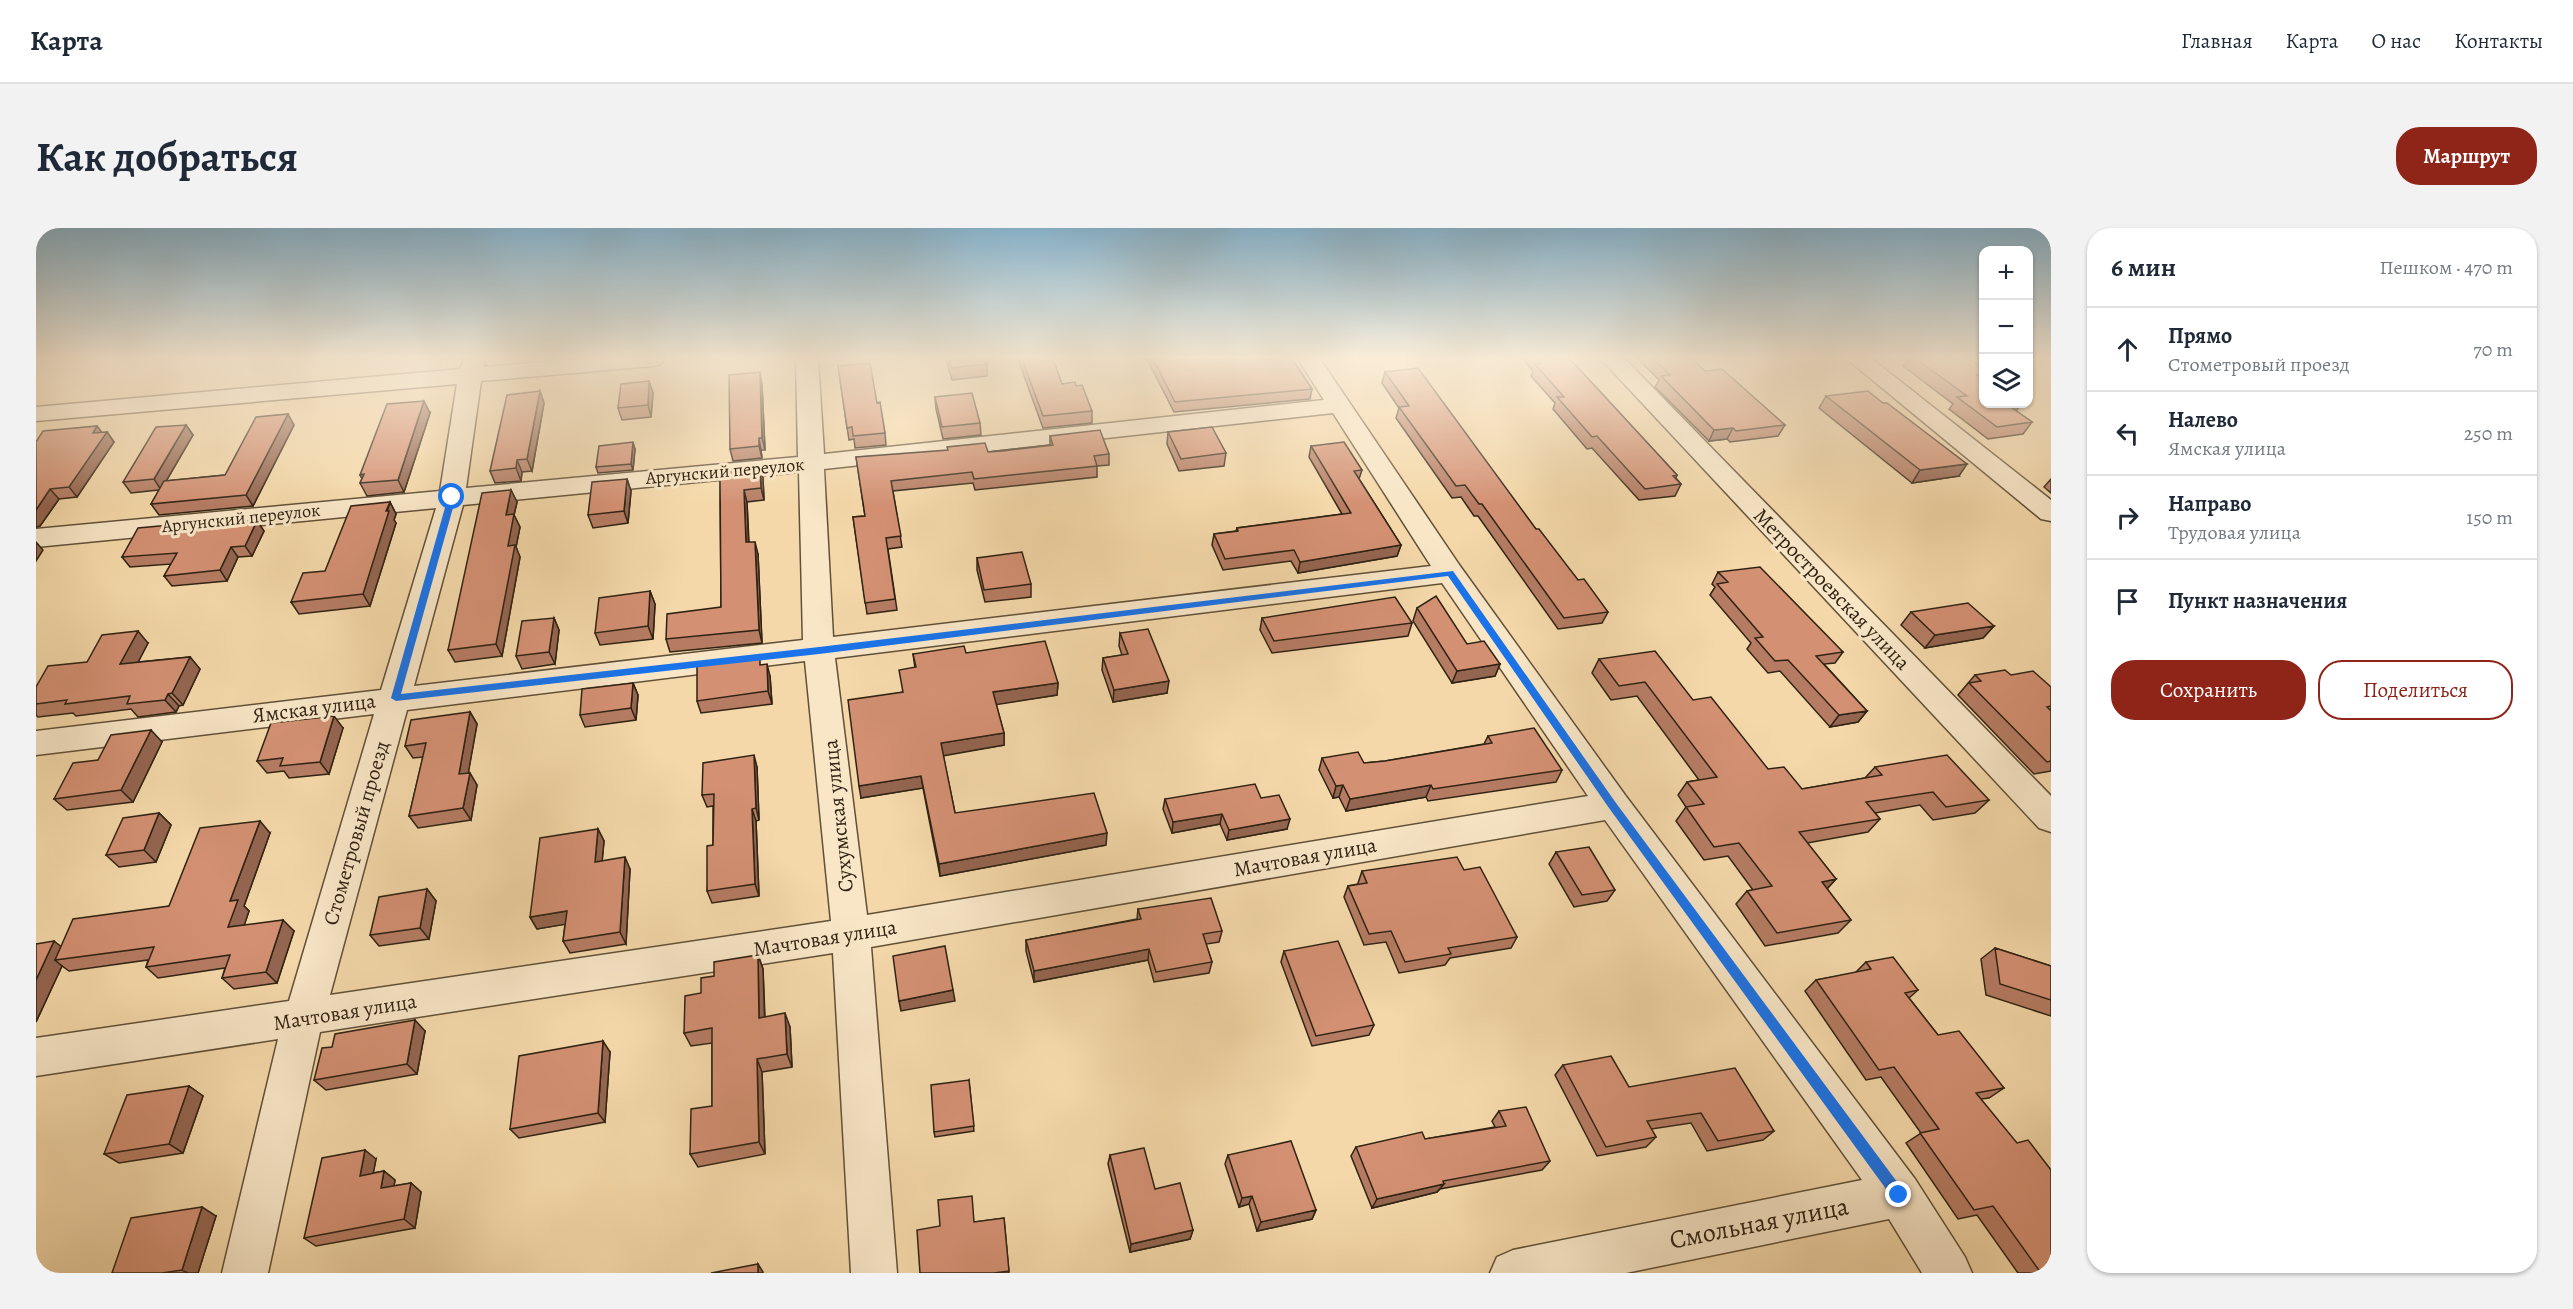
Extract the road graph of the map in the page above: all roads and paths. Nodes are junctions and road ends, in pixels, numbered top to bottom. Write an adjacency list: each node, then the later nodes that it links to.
1 (94, 408): 8 (street)
2 (466, 408): 10 (street, Стометровый проезд)
3 (809, 408): 9 (street, Сухумская улица)
4 (1316, 408): 9 (street, Аргунский переулок)
5 (1343, 408): 13 (street)
6 (1659, 408): 18 (street, Метростроевская улица)
7 (1919, 408): 11 (street)
8 (36, 414)
9 (812, 463): 10 (street, Аргунский переулок); 14 (street, Сухумская улица)
10 (452, 497): 12 (street, Аргунский переулок); 15 (street, Стометровый проезд)
11 (2051, 513)
12 (36, 538)
13 (1450, 573): 14 (street, Ямская улица); 17 (street)
14 (819, 651): 15 (street, Ямская улица); 19 (street, Сухумская улица)
15 (396, 698): 16 (street, Ямская улица); 20 (street, Стометровый проезд)
16 (36, 743)
17 (1613, 805): 19 (street, Мачтовая улица); 22 (street)
18 (2051, 818)
19 (851, 934): 20 (street, Мачтовая улица); 24 (street, Сухумская улица)
20 (303, 1019): 21 (street, Мачтовая улица); 23 (street, Стометровый проезд)
21 (36, 1057)
22 (1899, 1195): 25 (street, Смольная улица); 26 (street)
23 (245, 1273)
24 (874, 1273)
25 (1513, 1273)
26 (1949, 1273)

